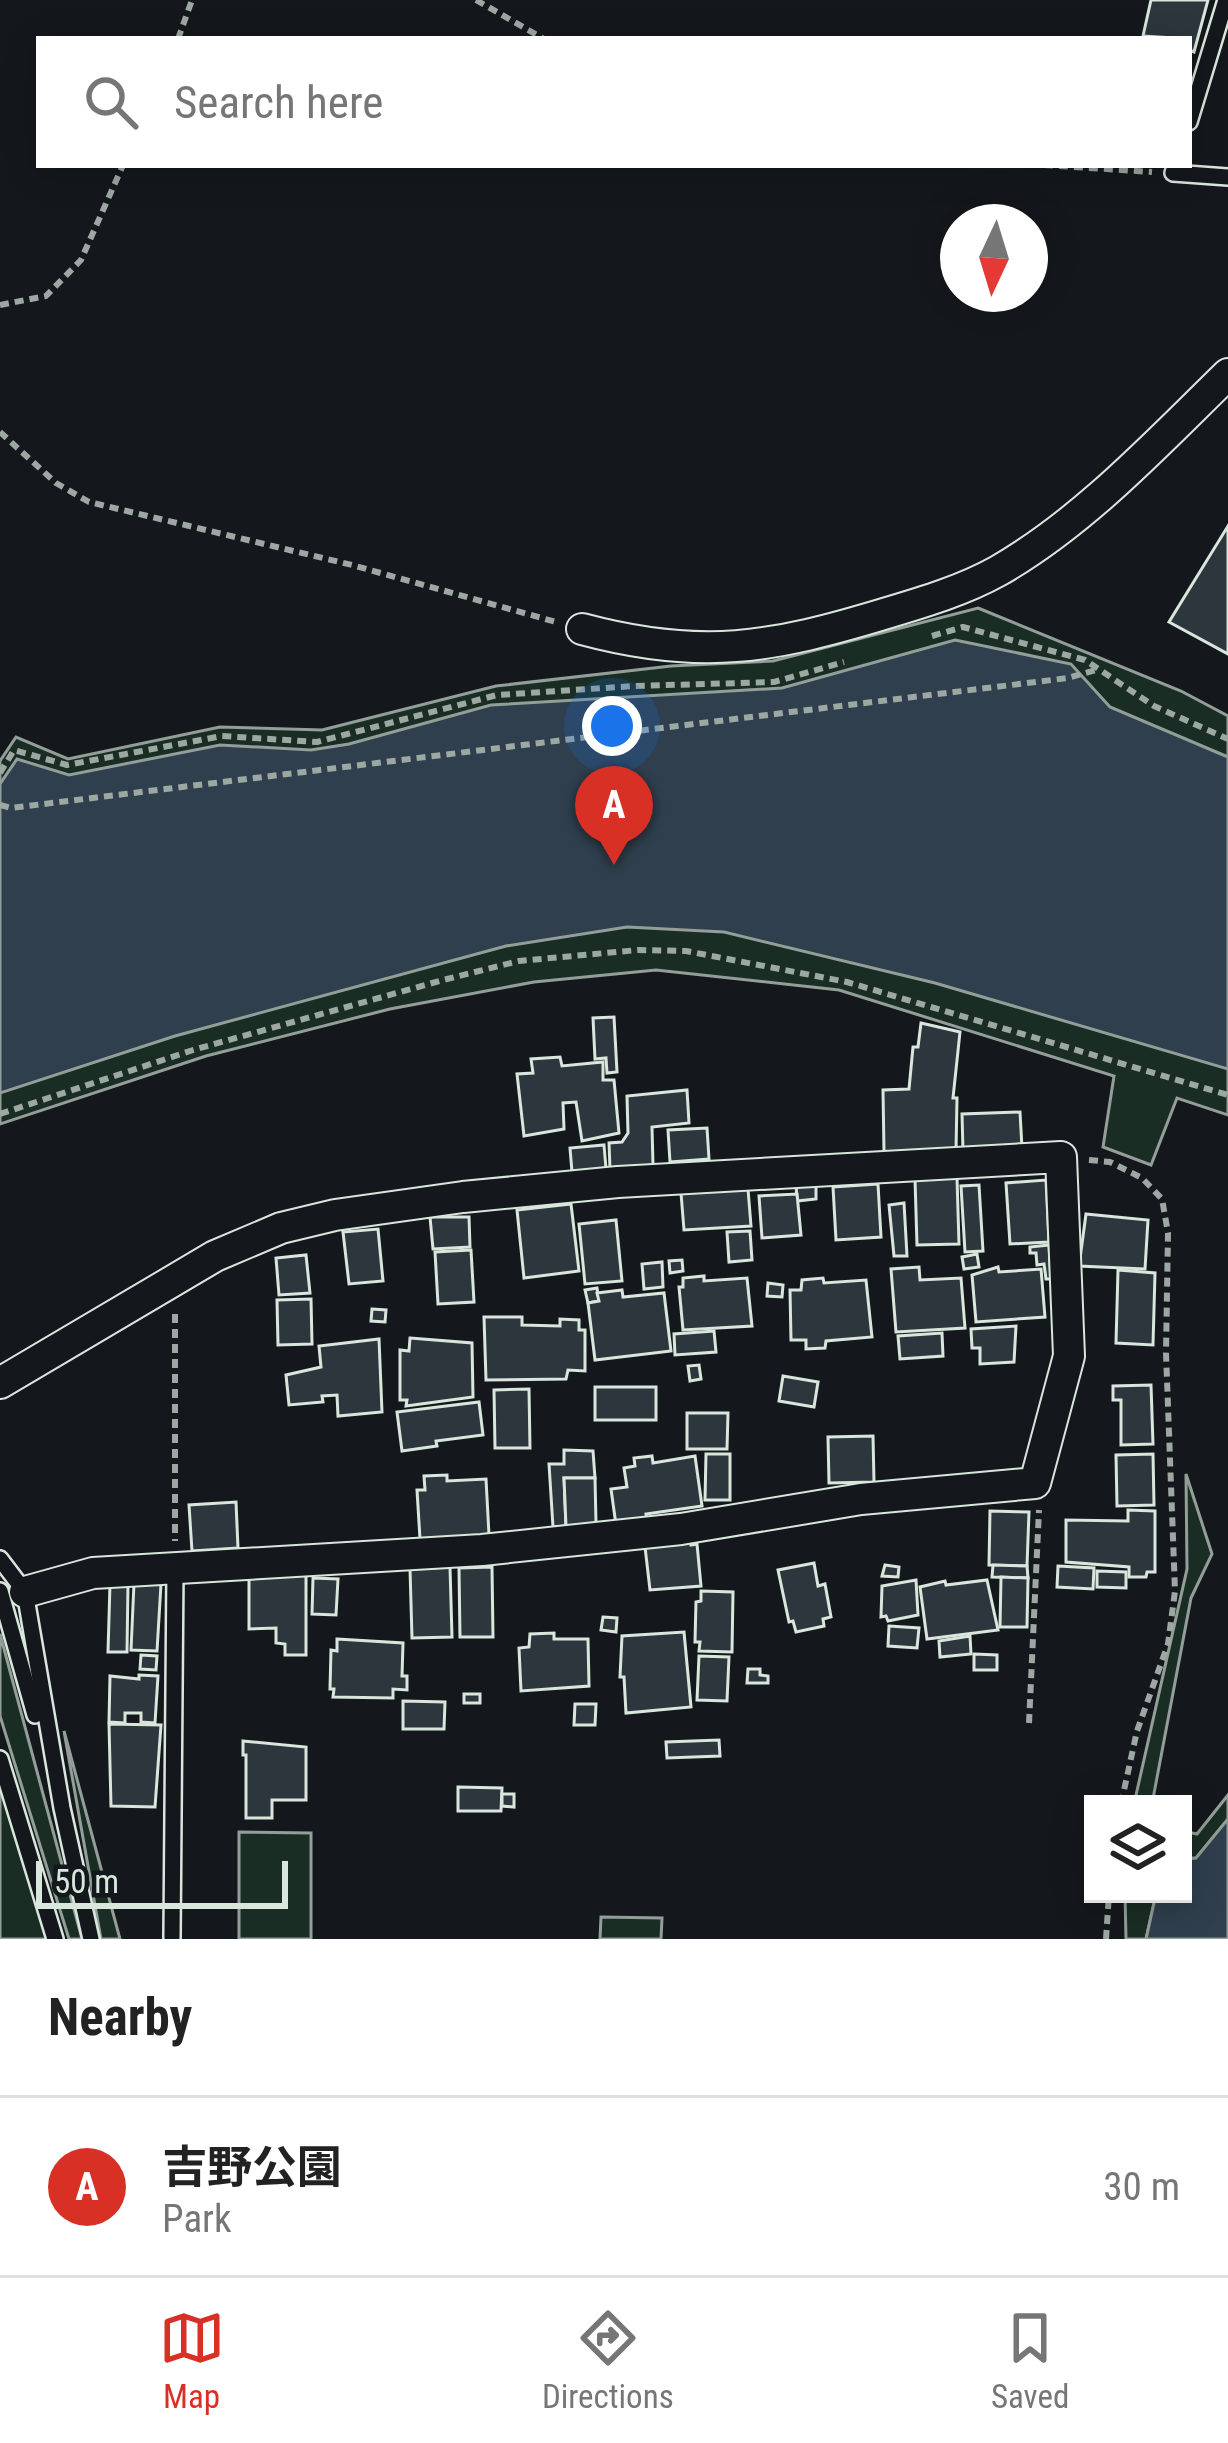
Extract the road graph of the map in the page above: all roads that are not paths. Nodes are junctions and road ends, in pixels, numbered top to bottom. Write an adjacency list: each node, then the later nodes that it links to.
1 (1226, 0): 2 (lane)
2 (1192, 112)
3 (1174, 169): 4 (lane)
4 (1228, 177)
5 (1228, 374): 6 (street)
6 (582, 629)
7 (0, 1383): 9 (street)
8 (0, 1559): 10 (lane)
9 (176, 1568): 10 (street); 13 (lane)
10 (13, 1592): 12 (lane); 12 (lane)
11 (0, 1760): 14 (lane)
12 (62, 1808): 15 (lane)
13 (172, 1937)
14 (55, 1939)
15 (91, 1939)

